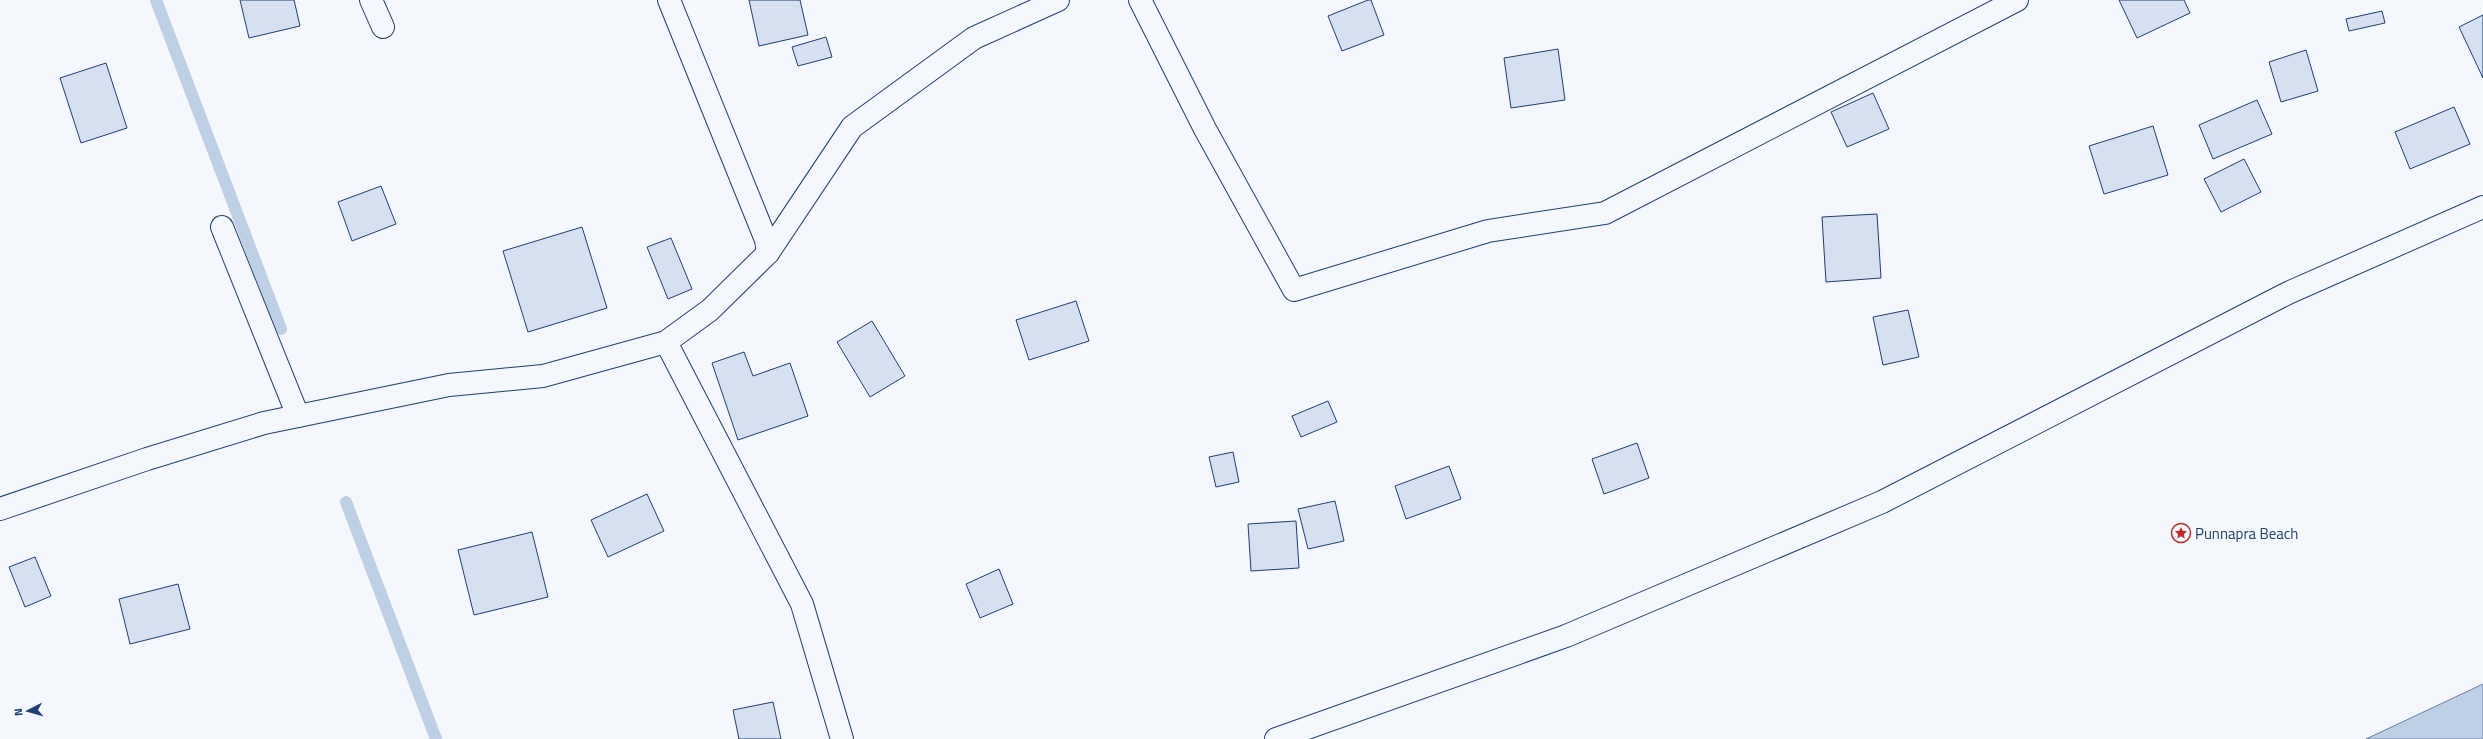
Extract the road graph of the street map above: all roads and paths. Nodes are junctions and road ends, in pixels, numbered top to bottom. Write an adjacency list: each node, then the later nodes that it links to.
1 (371, 0): 6 (street)
2 (669, 0): 9 (street)
3 (1058, 0): 9 (street)
4 (1140, 0): 5 (street)
5 (2017, 0)
6 (383, 27)
7 (2483, 206): 14 (street)
8 (222, 227): 11 (street)
9 (768, 253): 10 (street)
10 (666, 342): 11 (street); 13 (street)
11 (298, 416): 12 (street)
12 (0, 510)
13 (842, 739)
14 (1276, 739)

